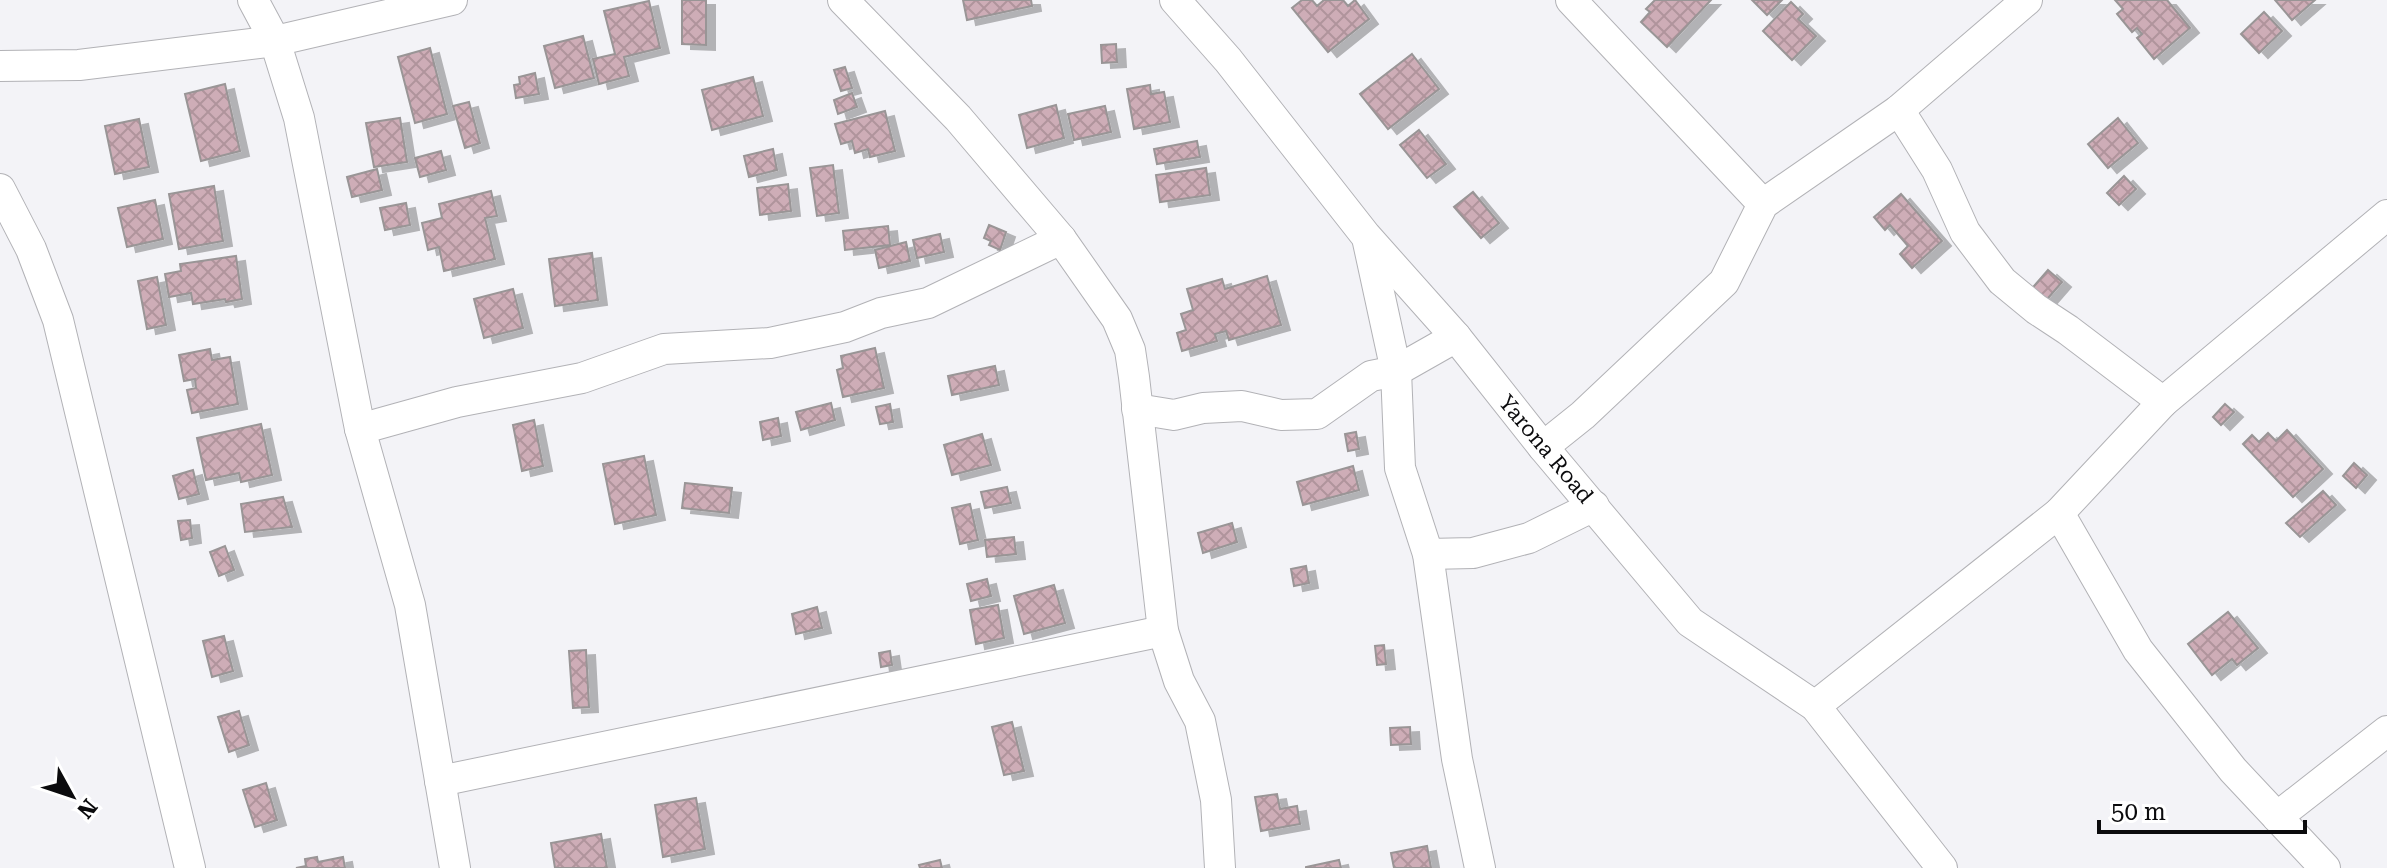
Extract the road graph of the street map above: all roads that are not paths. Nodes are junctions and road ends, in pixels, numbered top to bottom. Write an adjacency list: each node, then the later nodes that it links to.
1 (253, 0): 7 (street)
2 (452, 0): 7 (street)
3 (843, 0): 14 (street)
4 (1175, 0): 13 (street, Yarona Road)
5 (1571, 0): 11 (street)
6 (2027, 0): 9 (street)
7 (275, 41): 8 (street); 19 (street)
8 (0, 66)
9 (1899, 110): 11 (street); 17 (street)
10 (0, 189): 29 (street)
11 (1763, 204): 20 (street)
12 (2387, 215): 17 (street)
13 (1366, 236): 15 (street, Yarona Road); 16 (street)
14 (1061, 239): 18 (street); 19 (street)
15 (1456, 337): 16 (street); 20 (street, Yarona Road)
16 (1396, 371): 18 (street); 23 (street)
17 (2163, 402): 22 (street)
18 (1137, 409): 24 (street)
19 (360, 429): 27 (street)
20 (1543, 447): 21 (street, Yarona Road)
21 (1594, 506): 23 (street); 25 (street, Yarona Road)
22 (2059, 513): 25 (street); 28 (street)
23 (1428, 554): 32 (street)
24 (1163, 631): 27 (street); 31 (street)
25 (1815, 706): 33 (street, Yarona Road)
26 (2387, 731): 28 (street)
27 (440, 781): 30 (street)
28 (2277, 817): 34 (street)
29 (190, 868)
30 (455, 868)
31 (1220, 868)
32 (1480, 868)
33 (1942, 868)
34 (2325, 868)

